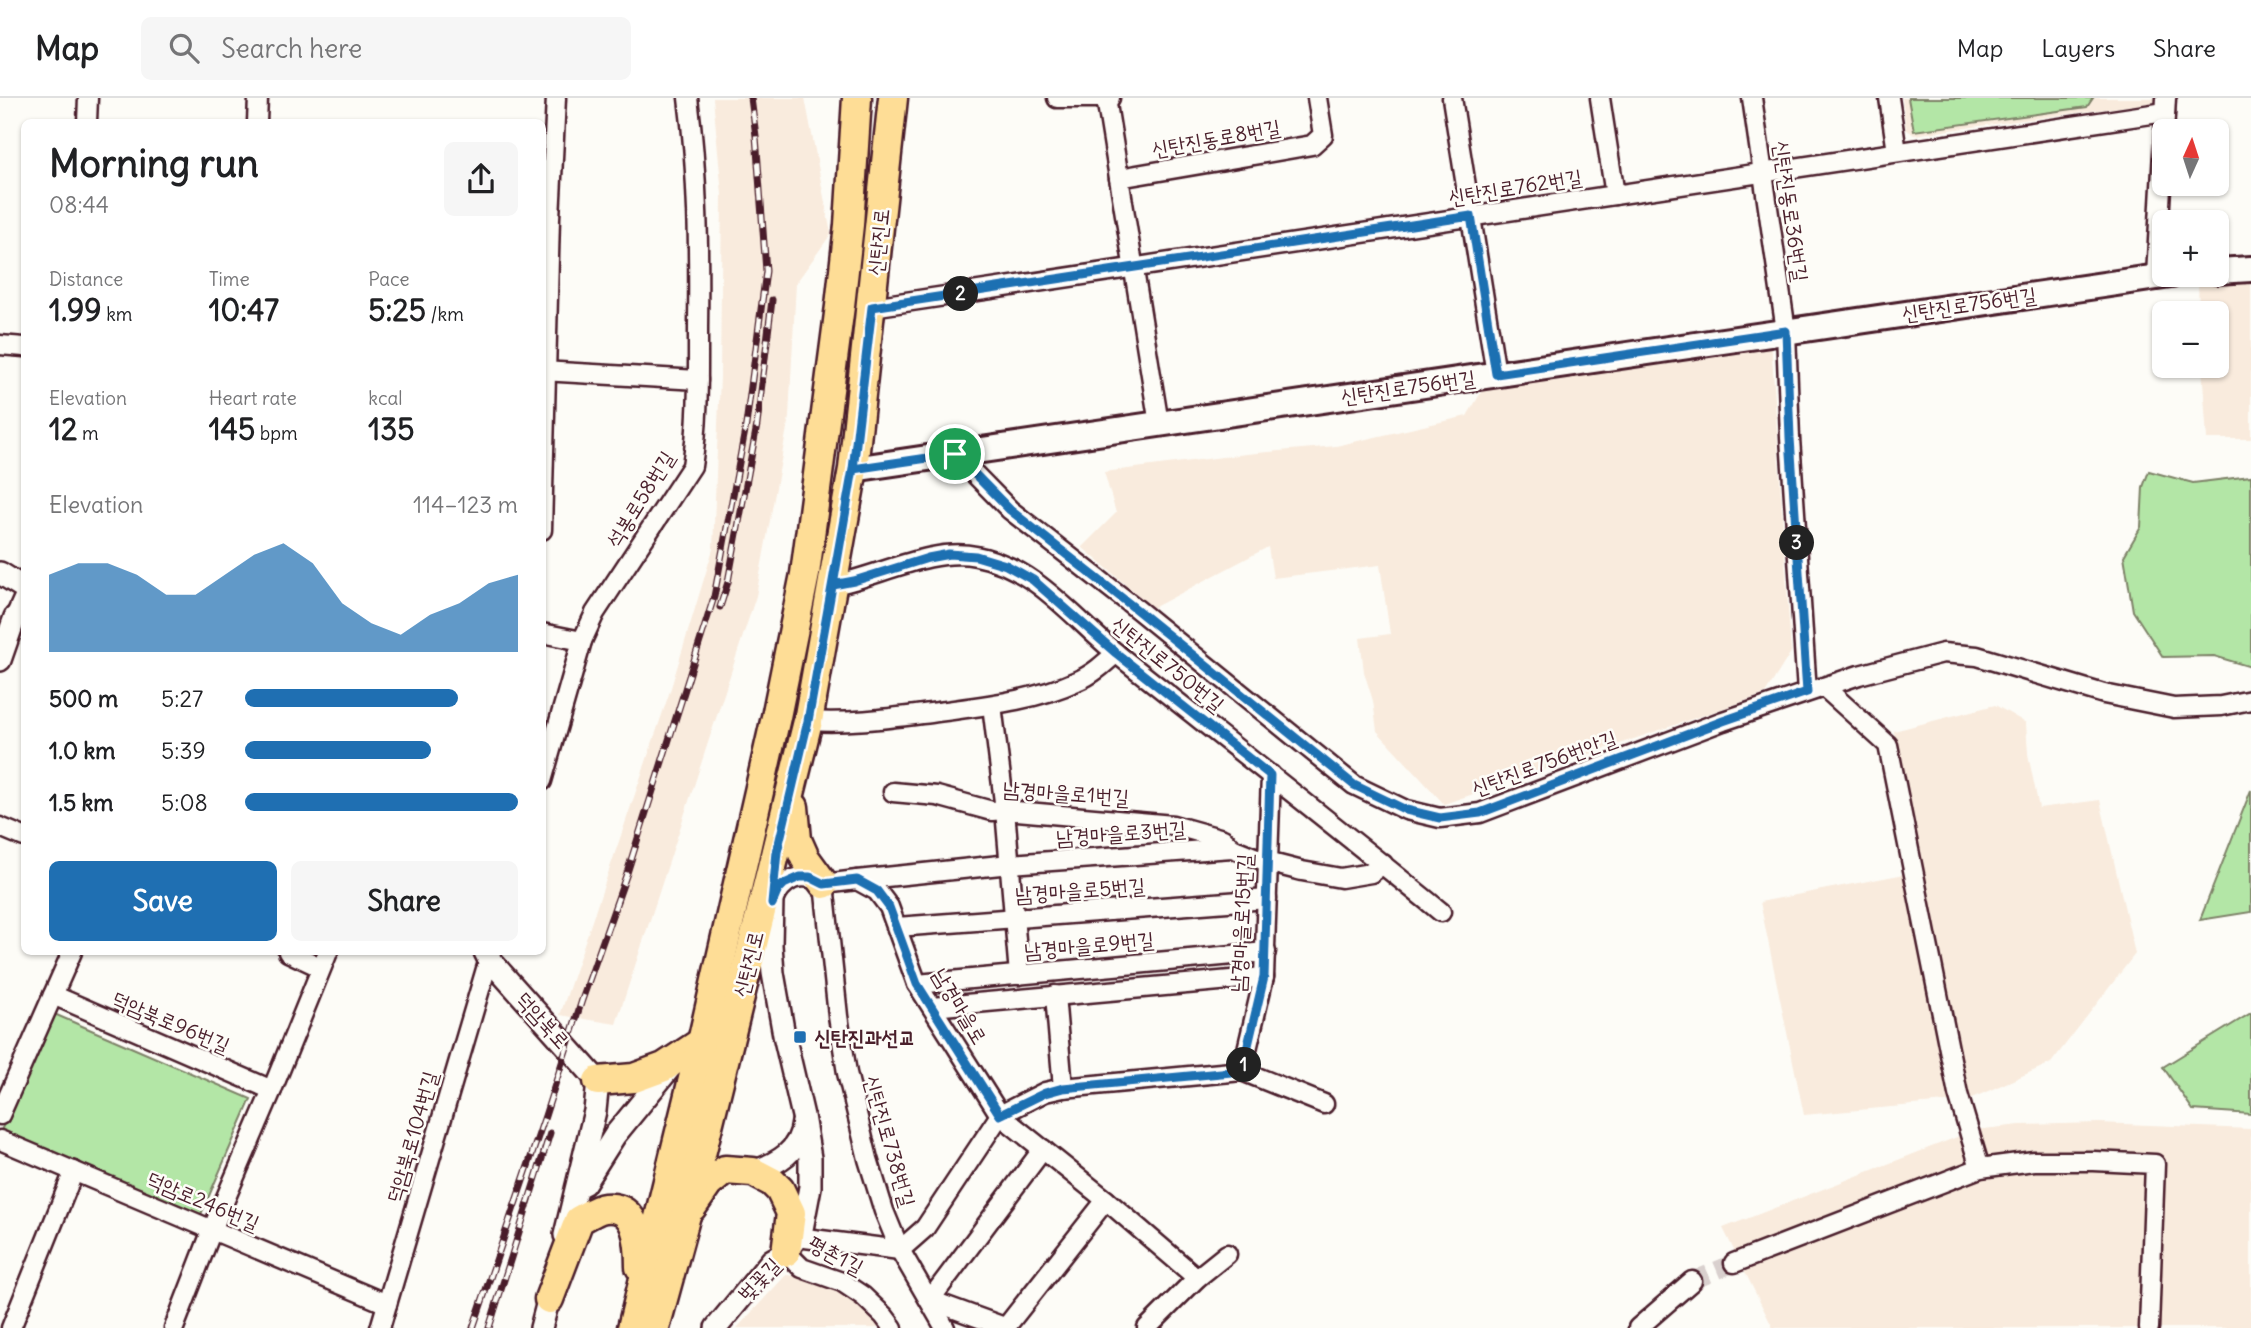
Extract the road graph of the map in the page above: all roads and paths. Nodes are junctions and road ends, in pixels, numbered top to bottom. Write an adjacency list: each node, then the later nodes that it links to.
1 (88, 98): 15 (street)
2 (258, 98): 16 (street)
3 (556, 98): 23 (street)
4 (688, 98): 35 (street, 석봉로58번길)
5 (857, 98): 82 (main road, 신탄진로)
6 (893, 98): 29 (main road, 신탄진로)
7 (1057, 98): 8 (street)
8 (1107, 98): 19 (street)
9 (1317, 98): 19 (street, 신탄진동로8번길)
10 (1452, 98): 22 (street)
11 (1600, 98): 20 (street)
12 (1752, 98): 18 (street, 신탄진동로36번길)
13 (1889, 98): 17 (street)
14 (2165, 105): 17 (street, 신탄진로762번길); 21 (street)
15 (87, 119)
16 (257, 119)
17 (1897, 152): 18 (street, 신탄진로762번길)
18 (1762, 172): 20 (street, 신탄진로762번길); 30 (street, 신탄진동로36번길)
19 (1119, 178): 24 (street)
20 (1615, 195): 22 (street, 신탄진로762번길)
21 (2164, 210)
22 (1471, 216): 24 (street, 신탄진로762번길); 34 (street)
23 (547, 217): 28 (street)
24 (1133, 268): 29 (street, 신탄진로762번길); 36 (street)
25 (2251, 269): 26 (main road)
26 (2229, 270)
27 (2152, 277): 30 (main road, 신탄진로756번길)
28 (546, 294)
29 (872, 307): 38 (main road, 신탄진로)
30 (1786, 331): 34 (main road, 신탄진로756번길); 47 (street, 신탄진동로36번길)
31 (0, 345): 32 (street)
32 (21, 347)
33 (546, 371): 35 (street)
34 (1496, 374): 36 (main road, 신탄진로756번길)
35 (698, 380): 44 (street, 석봉로58번길)
36 (1159, 424): 37 (main road, 신탄진로756번길)
37 (955, 454): 38 (main road, 신탄진로756번길); 47 (street, 신탄진로756번안길)
38 (853, 469): 40 (main road, 신탄진로)
39 (0, 573): 41 (street)
40 (833, 585): 45 (street, 신탄진로750번길); 50 (main road, 신탄진로)
41 (21, 586)
42 (13, 615): 46 (street)
43 (546, 634): 44 (street)
44 (582, 641): 51 (street, 석봉로58번길)
45 (1116, 653): 49 (street); 52 (street, 신탄진로750번길)
46 (0, 660)
47 (1815, 690): 48 (street, 신탄진로756번안길); 93 (street)
48 (2251, 700)
49 (992, 705): 50 (street); 55 (street)
50 (808, 721): 53 (main road, 신탄진로)
51 (546, 767)
52 (1270, 775): 60 (street, 남경마을로15번길); 62 (street, 신탄진로750번길)
53 (792, 790): 59 (main road, 신탄진로); 64 (main road)
54 (893, 792): 55 (street, 남경마을로1번길)
55 (1005, 810): 58 (street, 남경마을로1번길); 61 (street)
56 (0, 827): 57 (street)
57 (21, 836)
58 (1232, 848): 60 (street, 남경마을로3번길); 61 (street, 남경마을로3번길)
59 (777, 852): 66 (street); 98 (main road, 신탄진로)
60 (1267, 862): 62 (street, 남경마을로3번길); 65 (street, 남경마을로15번길)
61 (1010, 864): 63 (street, 남경마을로3번길); 68 (street)
62 (1383, 864): 67 (street, 신탄진로750번길)
63 (857, 880): 64 (street); 69 (street, 남경마을로)
64 (824, 884): 66 (street); 101 (street, 신탄진로738번길)
65 (1267, 900): 68 (street, 남경마을로5번길); 70 (street, 남경마을로15번길)
66 (772, 904): 90 (street)
67 (1441, 912)
68 (1015, 917): 69 (street, 남경마을로5번길); 76 (street)
69 (897, 927): 78 (street, 남경마을로)
70 (1266, 952): 76 (street, 남경마을로9번길); 77 (street, 남경마을로15번길)
71 (71, 955): 79 (street)
72 (303, 955): 75 (street)
73 (484, 955): 109 (street, 덕암북로104번길)
74 (485, 955): 84 (street, 덕암북로)
75 (324, 959): 86 (street)
76 (1019, 975): 78 (street, 남경마을로9번길)
77 (1264, 977): 80 (street); 83 (street, 남경마을로15번길)
78 (917, 984): 81 (street, 남경마을로)
79 (53, 995): 86 (street, 덕암북로96번길); 88 (street)
80 (1055, 995): 81 (street); 85 (street)
81 (932, 1007): 89 (street, 남경마을로)
82 (690, 1049): 84 (main road); 96 (street); 106 (main road, 신탄진로)
83 (1242, 1071): 85 (street); 87 (street)
84 (598, 1081): 96 (street)
85 (1063, 1088): 89 (street)
86 (272, 1090): 99 (street)
87 (1324, 1104)
88 (0, 1115)
89 (1000, 1115): 92 (street, 남경마을로); 101 (street)
90 (803, 1116): 95 (street); 100 (street)
91 (0, 1140): 94 (street, 덕암로246번길)
92 (1043, 1149): 97 (street, 남경마을로); 108 (street)
93 (1980, 1168): 103 (street); 122 (street)
94 (74, 1171): 99 (street, 덕암로246번길); 110 (street)
95 (754, 1172): 98 (main road); 100 (main road)
96 (575, 1198): 107 (street)
97 (1106, 1200): 104 (street, 남경마을로); 119 (street)
98 (686, 1215): 115 (main road, 신탄진로)
99 (212, 1230): 109 (street, 덕암로246번길); 111 (street)
100 (795, 1239): 101 (street); 116 (street, 벚꽃길); 117 (street, 평촌1길)
101 (901, 1250): 108 (street, 신탄진로738번길)
102 (1227, 1254): 104 (street)
103 (1734, 1263)
104 (1197, 1278): 120 (street)
105 (1692, 1281): 121 (street)
106 (640, 1295): 107 (main road); 114 (main road, 신탄진로)
107 (549, 1299): 113 (street)
108 (930, 1300): 118 (street, 신탄진로738번길); 119 (street)
109 (387, 1304): 112 (street, 덕암북로104번길)
110 (11, 1328)
111 (174, 1328)
112 (380, 1328)
113 (541, 1328)
114 (632, 1328)
115 (655, 1328)
116 (716, 1328)
117 (893, 1328)
118 (945, 1328)
119 (1006, 1328)
120 (1147, 1328)
121 (1638, 1328)
122 (2149, 1328)

